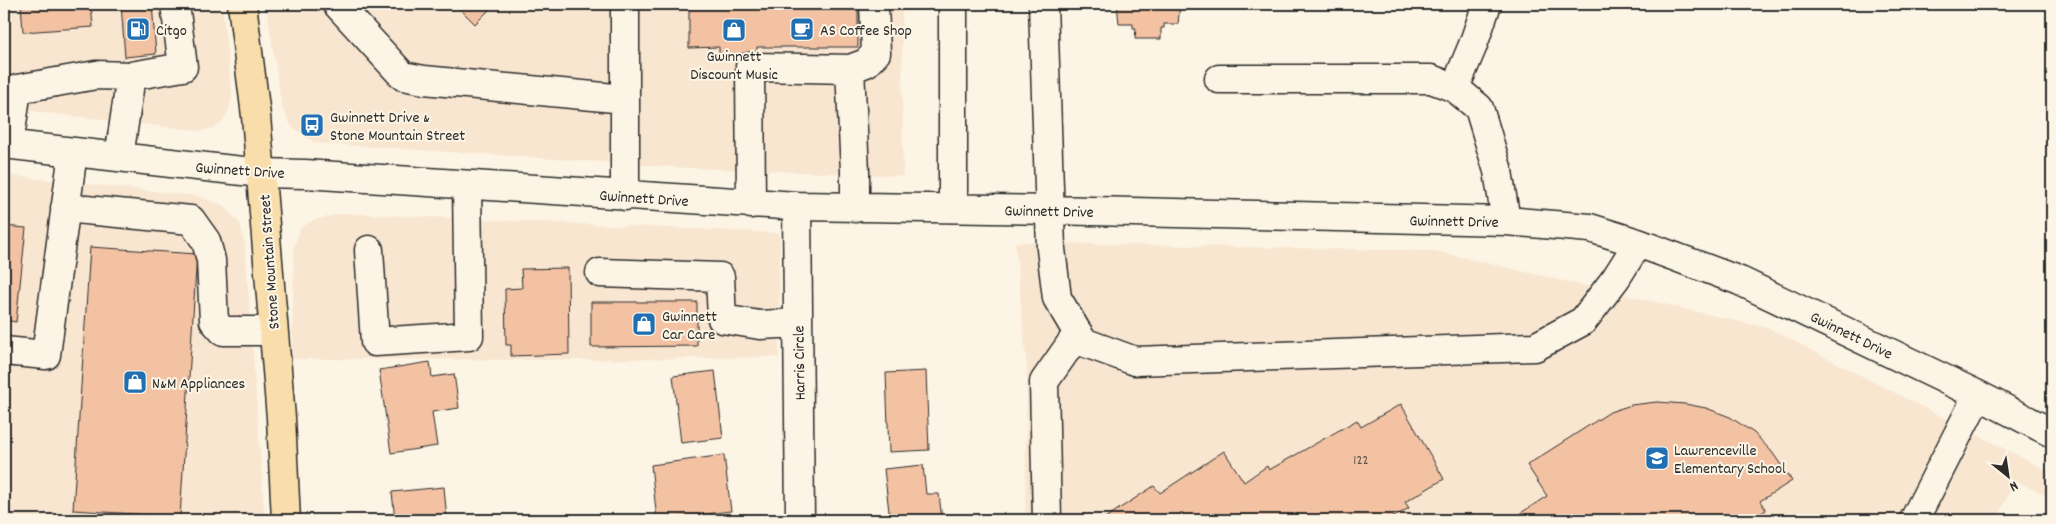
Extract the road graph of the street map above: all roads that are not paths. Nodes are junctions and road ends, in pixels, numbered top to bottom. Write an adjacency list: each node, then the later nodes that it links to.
1 (175, 4): 10 (street)
2 (242, 4): 17 (main road, Stone Mountain Street)
3 (337, 4): 13 (street)
4 (625, 4): 13 (street)
5 (874, 4): 9 (street)
6 (953, 4): 24 (street)
7 (1043, 4): 25 (street)
8 (1487, 4): 12 (street)
9 (850, 69): 20 (street); 23 (street)
10 (131, 76): 14 (street); 16 (street)
11 (1219, 79): 12 (street)
12 (1455, 88): 26 (street)
13 (625, 99): 19 (street)
14 (6, 145): 15 (street, Gwinnett Drive)
15 (72, 152): 16 (street, Gwinnett Drive); 22 (street)
16 (119, 157): 17 (street, Gwinnett Drive)
17 (261, 173): 18 (street, Gwinnett Drive); 31 (main road, Stone Mountain Street)
18 (467, 185): 19 (street, Gwinnett Drive); 28 (street)
19 (625, 196): 20 (street, Gwinnett Drive)
20 (751, 204): 21 (street, Gwinnett Drive)
21 (797, 206): 23 (street, Gwinnett Drive); 30 (street, Harris Circle)
22 (65, 208): 31 (street); 33 (street)
23 (855, 208): 24 (street, Gwinnett Drive)
24 (953, 208): 25 (street, Gwinnett Drive)
25 (1050, 210): 26 (street, Gwinnett Drive); 32 (street)
26 (1506, 221): 27 (street, Gwinnett Drive)
27 (1638, 243): 32 (street); 34 (street, Gwinnett Drive)
28 (369, 250)
29 (600, 273): 30 (street)
30 (798, 323): 37 (street, Harris Circle)
31 (273, 331): 36 (main road, Stone Mountain Street)
32 (1078, 333): 38 (street)
33 (4, 351)
34 (1978, 394): 35 (street, Gwinnett Drive); 39 (street)
35 (2052, 433)
36 (286, 520)
37 (800, 520)
38 (1048, 520)
39 (1914, 520)

